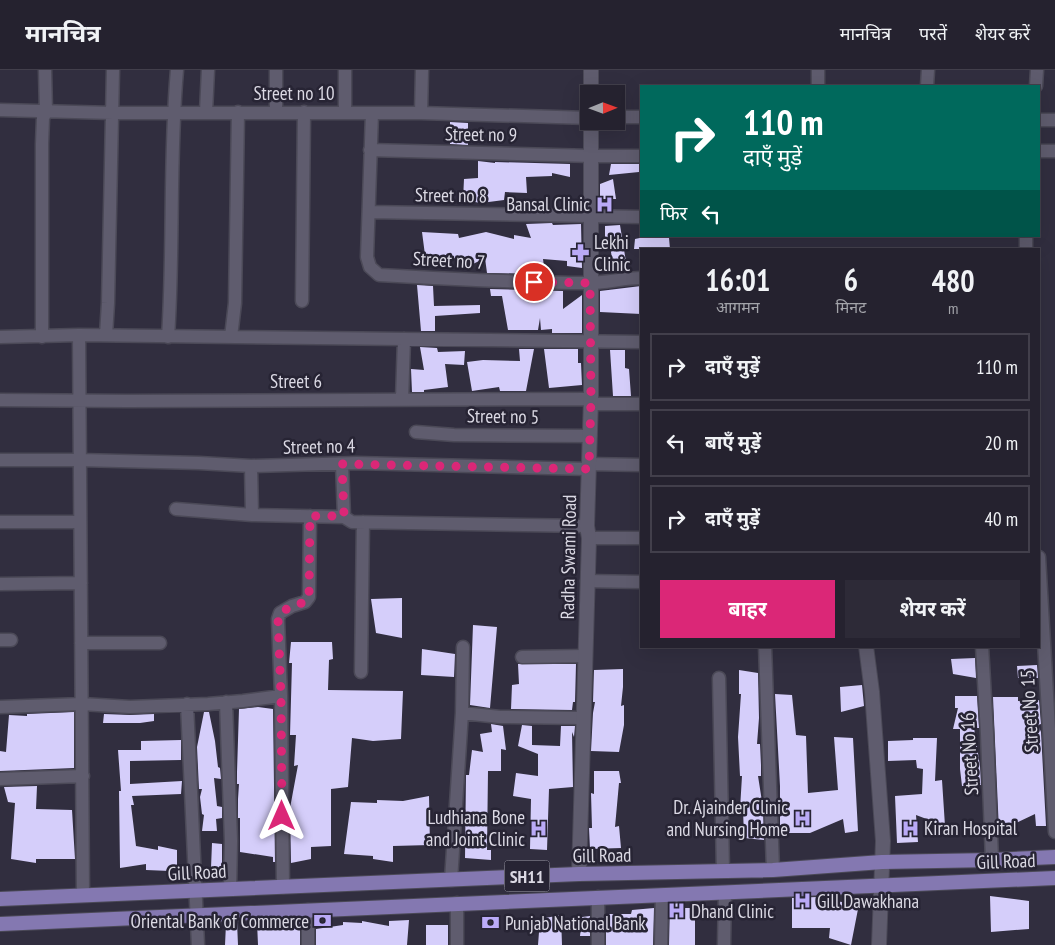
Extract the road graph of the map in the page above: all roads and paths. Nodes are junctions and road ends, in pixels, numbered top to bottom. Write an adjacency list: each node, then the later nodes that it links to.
1 (45, 70): 17 (street)
2 (112, 70): 23 (street)
3 (177, 70): 24 (street)
4 (208, 70): 18 (street)
5 (276, 70): 20 (street)
6 (345, 70): 22 (street)
7 (422, 70): 26 (street)
8 (591, 70): 12 (street)
9 (818, 70): 13 (street)
10 (928, 70): 14 (street)
11 (1037, 70): 15 (street)
12 (591, 85)
13 (818, 85)
14 (927, 85)
15 (1036, 85)
16 (0, 110): 17 (street, Street no 10)
17 (46, 112): 23 (street, Street no 10); 47 (street)
18 (206, 112): 19 (street, Street no 10); 24 (street, Street no 10)
19 (238, 112): 20 (street, Street no 10); 49 (street)
20 (276, 112): 21 (street, Street no 10)
21 (304, 112): 22 (street, Street no 10); 43 (street)
22 (345, 112): 25 (street, Street no 10)
23 (113, 113): 24 (street, Street no 10); 45 (street)
24 (173, 113): 48 (street)
25 (372, 113): 26 (street, Street no 10); 33 (street)
26 (421, 113): 29 (street, Street no 10)
27 (625, 117): 28 (street)
28 (640, 117)
29 (580, 118)
30 (1040, 120): 31 (street)
31 (1055, 120)
32 (591, 130): 36 (street, Radha Swami Road)
33 (370, 150): 36 (street, Street no 9); 38 (street)
34 (1040, 151): 35 (street)
35 (1055, 151)
36 (592, 156): 37 (street, Street no 9); 40 (street, Radha Swami Road)
37 (640, 156)
38 (370, 212): 40 (street, Street no 8); 42 (street, Street no 7)
39 (640, 216): 40 (street, Street no 8)
40 (591, 217): 42 (street, Radha Swami Road)
41 (640, 278): 42 (street)
42 (590, 283): 51 (street, Radha Swami Road)
43 (302, 301)
44 (78, 335): 45 (street); 47 (street); 54 (street)
45 (106, 336): 48 (street)
46 (0, 337): 47 (street)
47 (42, 337)
48 (168, 337): 49 (street)
49 (231, 337): 50 (street)
50 (404, 339): 51 (street); 55 (street)
51 (591, 341): 52 (street); 56 (street, Radha Swami Road)
52 (640, 342)
53 (0, 400): 54 (street, Street 6)
54 (79, 400): 55 (street, Street 6); 61 (street)
55 (402, 400): 56 (street, Street 6)
56 (591, 402): 57 (street, Street 6); 59 (street, Radha Swami Road)
57 (640, 404)
58 (416, 432): 59 (street, Street no 5)
59 (590, 436): 65 (street, Radha Swami Road)
60 (0, 460): 61 (street, Street no 4)
61 (80, 460): 64 (street, Street no 4); 71 (street)
62 (342, 464): 64 (street, Street no 4); 65 (street, Street no 4); 69 (street)
63 (640, 465): 65 (street, Street no 4)
64 (251, 466): 67 (street)
65 (589, 466): 73 (street, Radha Swami Road)
66 (176, 510): 67 (street)
67 (252, 515): 68 (street)
68 (310, 516): 69 (street); 90 (street)
69 (344, 516): 72 (street)
70 (0, 522): 71 (street)
71 (80, 522): 78 (street)
72 (363, 522): 73 (street); 88 (street)
73 (588, 532): 74 (street); 76 (street, Radha Swami Road)
74 (640, 538)
75 (1040, 574): 99 (street, Street No 15)
76 (587, 581): 77 (street); 86 (street, Radha Swami Road)
77 (640, 582)
78 (81, 583): 79 (street); 80 (street)
79 (0, 584)
80 (82, 643): 81 (street); 92 (street)
81 (160, 643)
82 (463, 647): 95 (street)
83 (765, 648): 103 (street)
84 (866, 648): 102 (street)
85 (982, 648): 101 (street, Street No 16)
86 (585, 656): 87 (street); 96 (street, Radha Swami Road)
87 (522, 657)
88 (361, 672)
89 (719, 678): 104 (street)
90 (281, 696): 91 (street); 109 (street)
91 (226, 702): 93 (street); 110 (street)
92 (82, 704): 93 (street); 94 (street); 97 (street)
93 (187, 704): 111 (street)
94 (0, 707)
95 (462, 714): 96 (street); 107 (street)
96 (583, 718): 105 (street, Radha Swami Road)
97 (82, 776): 98 (street); 113 (street)
98 (0, 779)
99 (1055, 832)
100 (1055, 857): 101 (main road, Gill Road / SH11)
101 (992, 860): 102 (main road, Gill Road / SH11)
102 (882, 862): 103 (main road, Gill Road / SH11); 108 (street)
103 (773, 870): 104 (main road, Gill Road / SH11)
104 (723, 871): 105 (main road, Gill Road / SH11)
105 (579, 874): 107 (main road, Gill Road / SH11)
106 (1055, 878): 108 (main road, Gill Road / SH11)
107 (451, 880): 109 (main road, Gill Road / SH11)
108 (881, 885): 112 (main road, Gill Road / SH11); 127 (street)
109 (283, 887): 110 (main road, Gill Road / SH11)
110 (230, 889): 111 (main road, Gill Road / SH11)
111 (196, 891): 113 (main road, Gill Road / SH11); 119 (street)
112 (725, 893): 114 (main road, Gill Road / SH11); 126 (street)
113 (83, 895): 116 (main road, Gill Road / SH11)
114 (662, 895): 115 (main road, Gill Road / SH11); 125 (street)
115 (598, 897): 117 (main road, Gill Road / SH11); 124 (street)
116 (0, 899)
117 (457, 903): 118 (main road, Gill Road / SH11); 123 (street)
118 (308, 910): 119 (main road, Gill Road / SH11); 122 (street)
119 (198, 915): 120 (main road, Gill Road / SH11); 121 (street)
120 (0, 924)
121 (198, 945)
122 (308, 945)
123 (456, 945)
124 (598, 945)
125 (661, 945)
126 (724, 945)
127 (879, 945)

